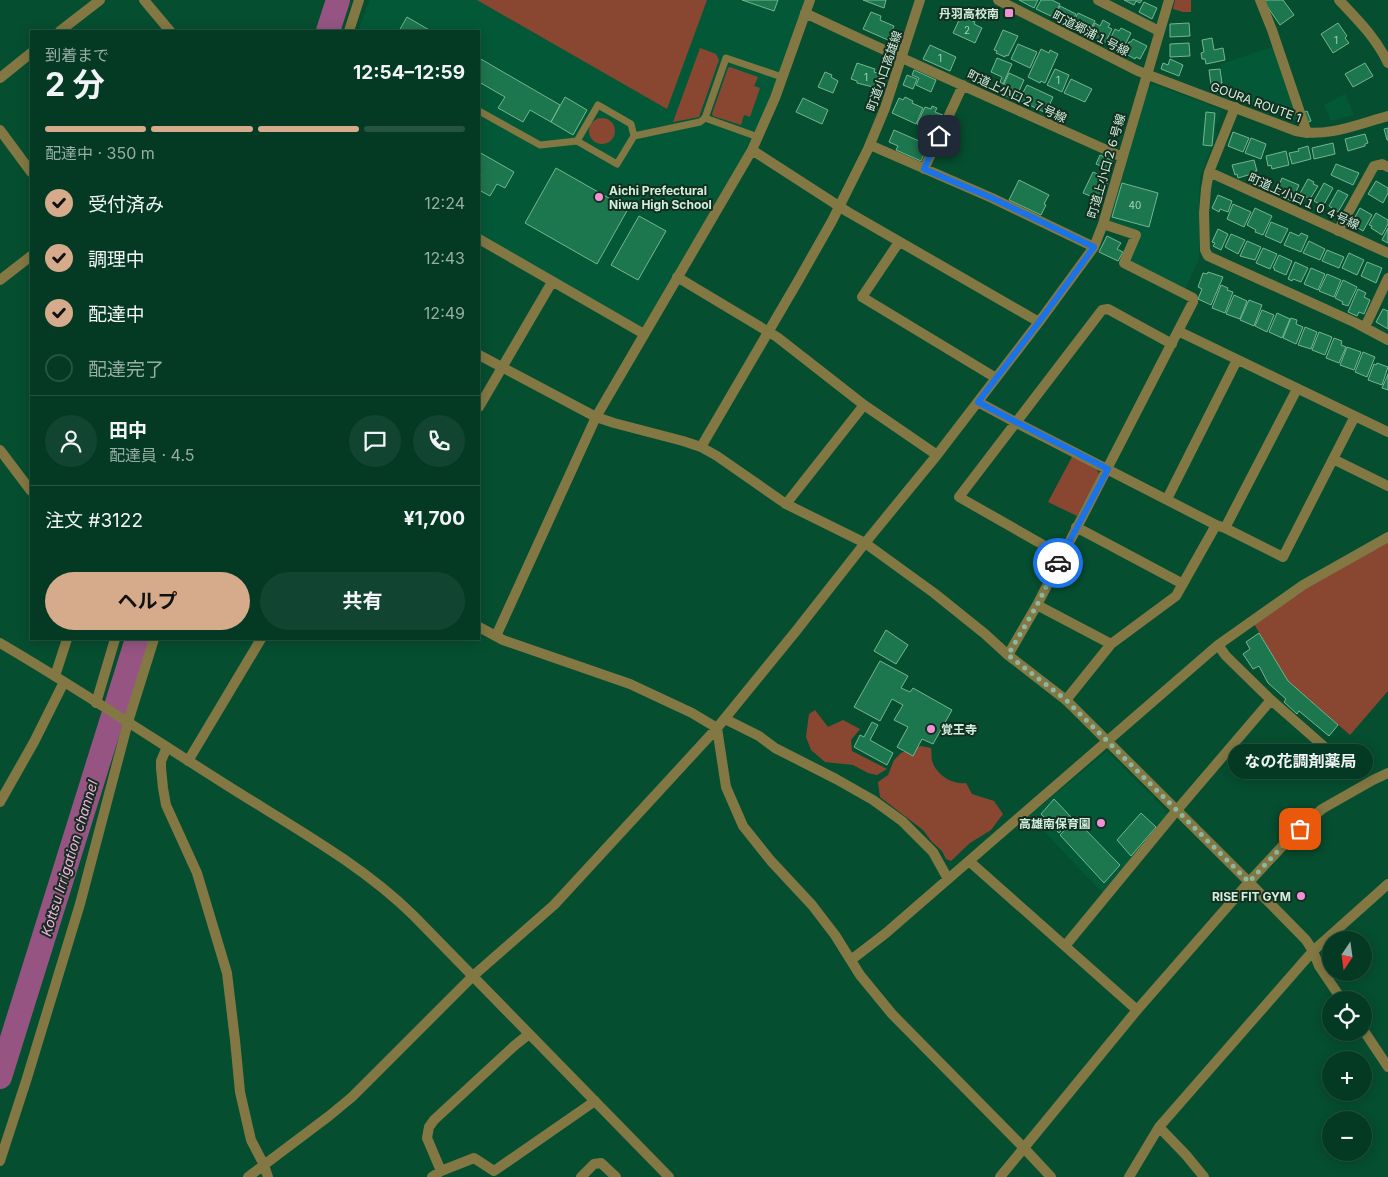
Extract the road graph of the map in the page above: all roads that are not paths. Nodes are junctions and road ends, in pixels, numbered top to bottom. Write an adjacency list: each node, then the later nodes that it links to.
1 (100, 0): 12 (street)
2 (144, 0): 13 (street)
3 (359, 0): 14 (street)
4 (810, 0): 11 (street)
5 (920, 0): 17 (street, 町道小口高雄線)
6 (998, 0): 19 (street, 町道郷浦１号線)
7 (1098, 0): 15 (street)
8 (1169, 0): 15 (street, 町道上小口２６号線)
9 (1260, 0): 28 (street)
10 (1345, 3): 18 (street)
11 (805, 13): 17 (street, 町道上小口２７号線); 20 (street)
12 (61, 30)
13 (169, 30)
14 (349, 30)
15 (1160, 31): 19 (street, 町道上小口２６号線)
16 (30, 54): 21 (street)
17 (902, 58): 22 (street, 町道上小口２７号線); 32 (street, 町道小口高雄線)
18 (1388, 63)
19 (1146, 74): 23 (street, GOURA ROUTE 1); 34 (street, 町道上小口２６号線)
20 (782, 77): 26 (lane); 30 (street)
21 (0, 78)
22 (963, 85): 34 (street, 町道上小口２７号線); 36 (street)
23 (1235, 107): 28 (street, GOURA ROUTE 1); 38 (street)
24 (480, 112): 31 (lane)
25 (1388, 116): 28 (street, GOURA ROUTE 1)
26 (705, 118): 29 (lane); 30 (lane)
27 (0, 130): 37 (street)
28 (1307, 133)
29 (634, 136): 31 (lane); 31 (lane)
30 (758, 137): 33 (street)
31 (577, 141)
32 (869, 147): 36 (street); 39 (street, 町道小口高雄線)
33 (752, 150): 39 (street); 47 (street)
34 (1122, 158): 40 (street, 町道上小口２６号線)
35 (1388, 167): 41 (street)
36 (924, 169): 44 (street)
37 (30, 171)
38 (1209, 172): 41 (street, 町道上小口１０４号線); 52 (street)
39 (840, 206): 43 (street); 54 (street, 町道小口高雄線)
40 (1103, 224): 44 (street, 町道上小口２６号線); 53 (street)
41 (1338, 230): 45 (street, 町道上小口１０４号線)
42 (480, 240): 50 (street)
43 (899, 242): 51 (street); 61 (street)
44 (1094, 247): 51 (street, 町道上小口２６号線)
45 (1388, 253)
46 (30, 257): 49 (street)
47 (677, 277): 54 (street); 55 (street)
48 (1388, 278): 52 (street)
49 (0, 280)
50 (552, 282): 55 (street); 60 (street)
51 (1039, 322): 61 (street, 町道上小口２６号線)
52 (1365, 327): 56 (street)
53 (1178, 331): 57 (street); 59 (street)
54 (768, 332): 64 (street); 70 (street, 町道小口高雄線)
55 (644, 334): 67 (street)
56 (1388, 340)
57 (1172, 344): 68 (street); 74 (street)
58 (480, 356): 60 (street)
59 (1237, 360): 62 (street); 77 (street)
60 (502, 368): 65 (street); 67 (street)
61 (996, 378): 63 (street, 町道上小口２６号線)
62 (1297, 389): 66 (street); 79 (street)
63 (978, 402): 68 (street); 72 (street, 町道上小口２６号線)
64 (864, 405): 72 (street); 78 (street)
65 (480, 406)
66 (1355, 416): 69 (street); 73 (street)
67 (596, 417): 70 (street); 87 (street)
68 (1016, 422): 74 (street); 83 (street)
69 (1388, 432)
70 (701, 447): 78 (street)
71 (0, 450): 76 (street)
72 (937, 454): 82 (street, 町道上小口２６号線)
73 (1333, 459): 75 (street); 79 (street)
74 (1108, 469): 77 (street); 80 (street)
75 (1388, 486)
76 (30, 490)
77 (1167, 499): 79 (street)
78 (786, 504): 82 (street)
79 (1221, 526): 84 (street)
80 (1076, 527): 83 (street); 84 (street)
81 (1388, 537): 94 (street)
82 (865, 543): 95 (street); 101 (street, 町道上小口２６号線)
83 (1062, 555): 85 (street)
84 (1183, 584): 93 (street)
85 (1037, 605): 93 (street); 95 (street)
86 (480, 627): 87 (street)
87 (496, 636): 103 (street)
88 (67, 640): 96 (street)
89 (115, 640): 100 (street)
90 (154, 640): 102 (street)
91 (260, 640): 107 (street)
92 (0, 643): 96 (street)
93 (1112, 644): 98 (street)
94 (1218, 645): 99 (street); 104 (street)
95 (1008, 655): 98 (street)
96 (55, 676): 97 (street)
97 (64, 682): 100 (street); 109 (street)
98 (1066, 700): 104 (street)
99 (1271, 700): 106 (street); 110 (street)
100 (99, 704): 102 (street)
101 (725, 719): 103 (street, 町道上小口２６号線); 112 (street)
102 (128, 722): 105 (street); 127 (street)
103 (717, 728): 117 (street); 118 (street, 町道上小口２６号線)
104 (1107, 741): 110 (street); 111 (street)
105 (167, 747): 107 (street); 128 (street)
106 (1336, 757)
107 (188, 760): 118 (street)
108 (1388, 773): 113 (street)
109 (0, 802)
110 (1177, 810): 113 (street); 115 (street)
111 (969, 861): 112 (street); 115 (street)
112 (948, 879): 117 (street)
113 (1249, 882): 116 (street); 120 (street)
114 (1388, 884): 116 (street)
115 (1065, 946): 120 (street)
116 (1313, 951): 119 (street); 125 (street)
117 (851, 960): 126 (street)
118 (473, 976): 121 (street); 128 (street, 町道上小口２６号線)
119 (1336, 991)
120 (1137, 1010): 126 (street)
121 (529, 1034): 124 (street); 129 (street)
122 (1371, 1041): 123 (street)
123 (1388, 1066)
124 (595, 1101): 129 (street); 134 (street)
125 (1159, 1127): 137 (street); 138 (street)
126 (1023, 1148): 135 (street); 136 (street)
127 (0, 1161)
128 (264, 1165): 130 (street, 町道上小口２６号線); 131 (street)
129 (437, 1174)
130 (248, 1177)
131 (268, 1177)
132 (580, 1177): 133 (street)
133 (616, 1177)
134 (669, 1177)
135 (1000, 1177)
136 (1050, 1177)
137 (1129, 1177)
138 (1204, 1177)

